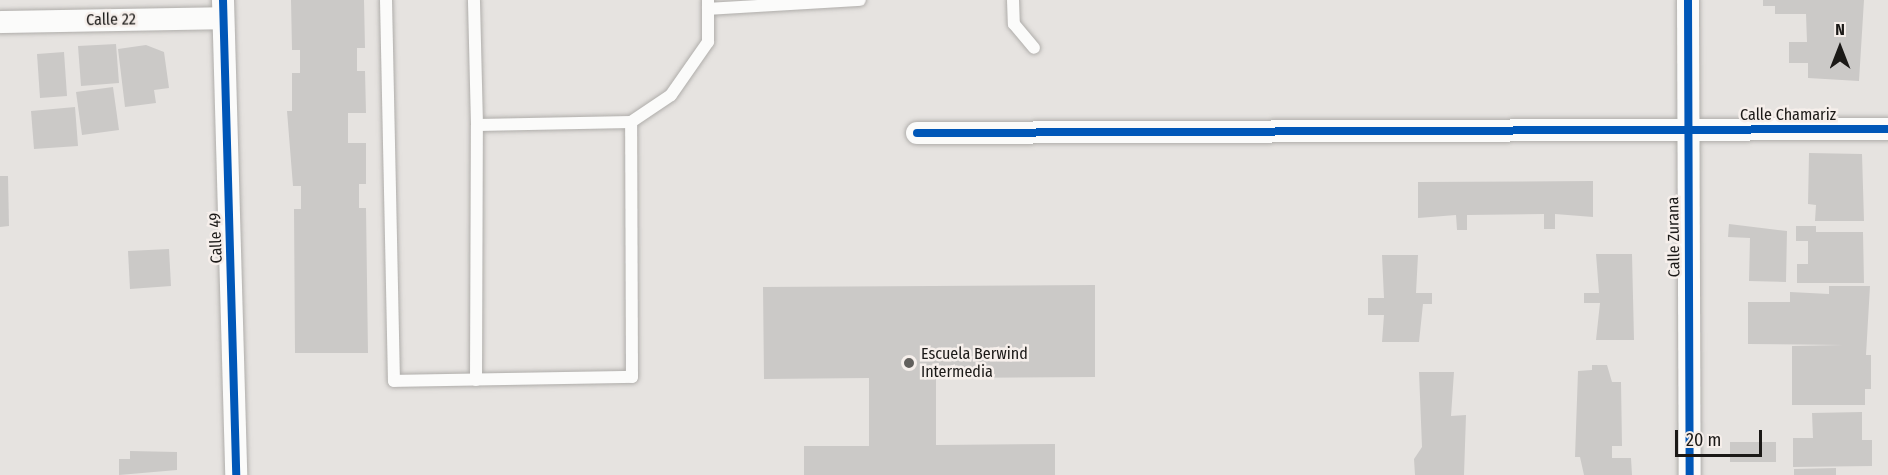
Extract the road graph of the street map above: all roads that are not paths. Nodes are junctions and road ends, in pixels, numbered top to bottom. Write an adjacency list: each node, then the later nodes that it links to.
1 (386, 0): 15 (lane)
2 (474, 0): 11 (lane)
3 (860, 0): 6 (lane)
4 (1013, 0): 9 (lane)
5 (1688, 0): 12 (street, Calle Zurana)
6 (708, 4): 10 (lane)
7 (223, 9): 8 (street, Calle 22); 16 (street, Calle 49)
8 (0, 22)
9 (1034, 48)
10 (631, 122): 11 (lane); 15 (lane)
11 (477, 125): 15 (lane)
12 (1688, 129): 13 (street, Calle Chamariz); 14 (street, Calle Chamariz); 17 (street, Calle Zurana)
13 (1888, 129)
14 (916, 134)
15 (476, 380)
16 (236, 475)
17 (1690, 475)

